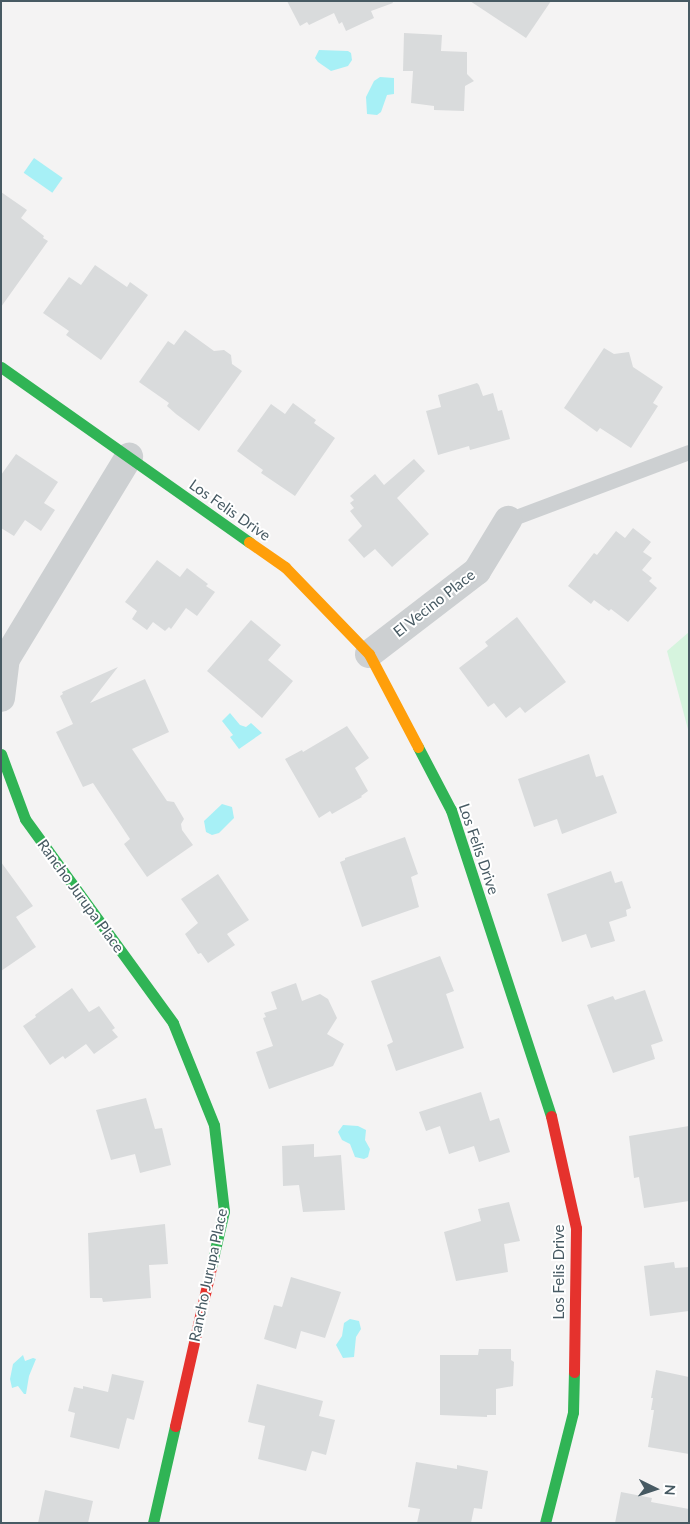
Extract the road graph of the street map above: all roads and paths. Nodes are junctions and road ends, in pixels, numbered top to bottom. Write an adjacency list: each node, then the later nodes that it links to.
1 (1, 367): 3 (street, Los Felis Drive)
2 (689, 452): 4 (lane)
3 (129, 457): 5 (street, Los Felis Drive); 6 (street)
4 (508, 520): 5 (street, El Vecino Place)
5 (369, 654): 9 (street, Los Felis Drive)
6 (1, 698)
7 (1, 754): 8 (street, Rancho Jurupa Place)
8 (153, 1523)
9 (545, 1523)

